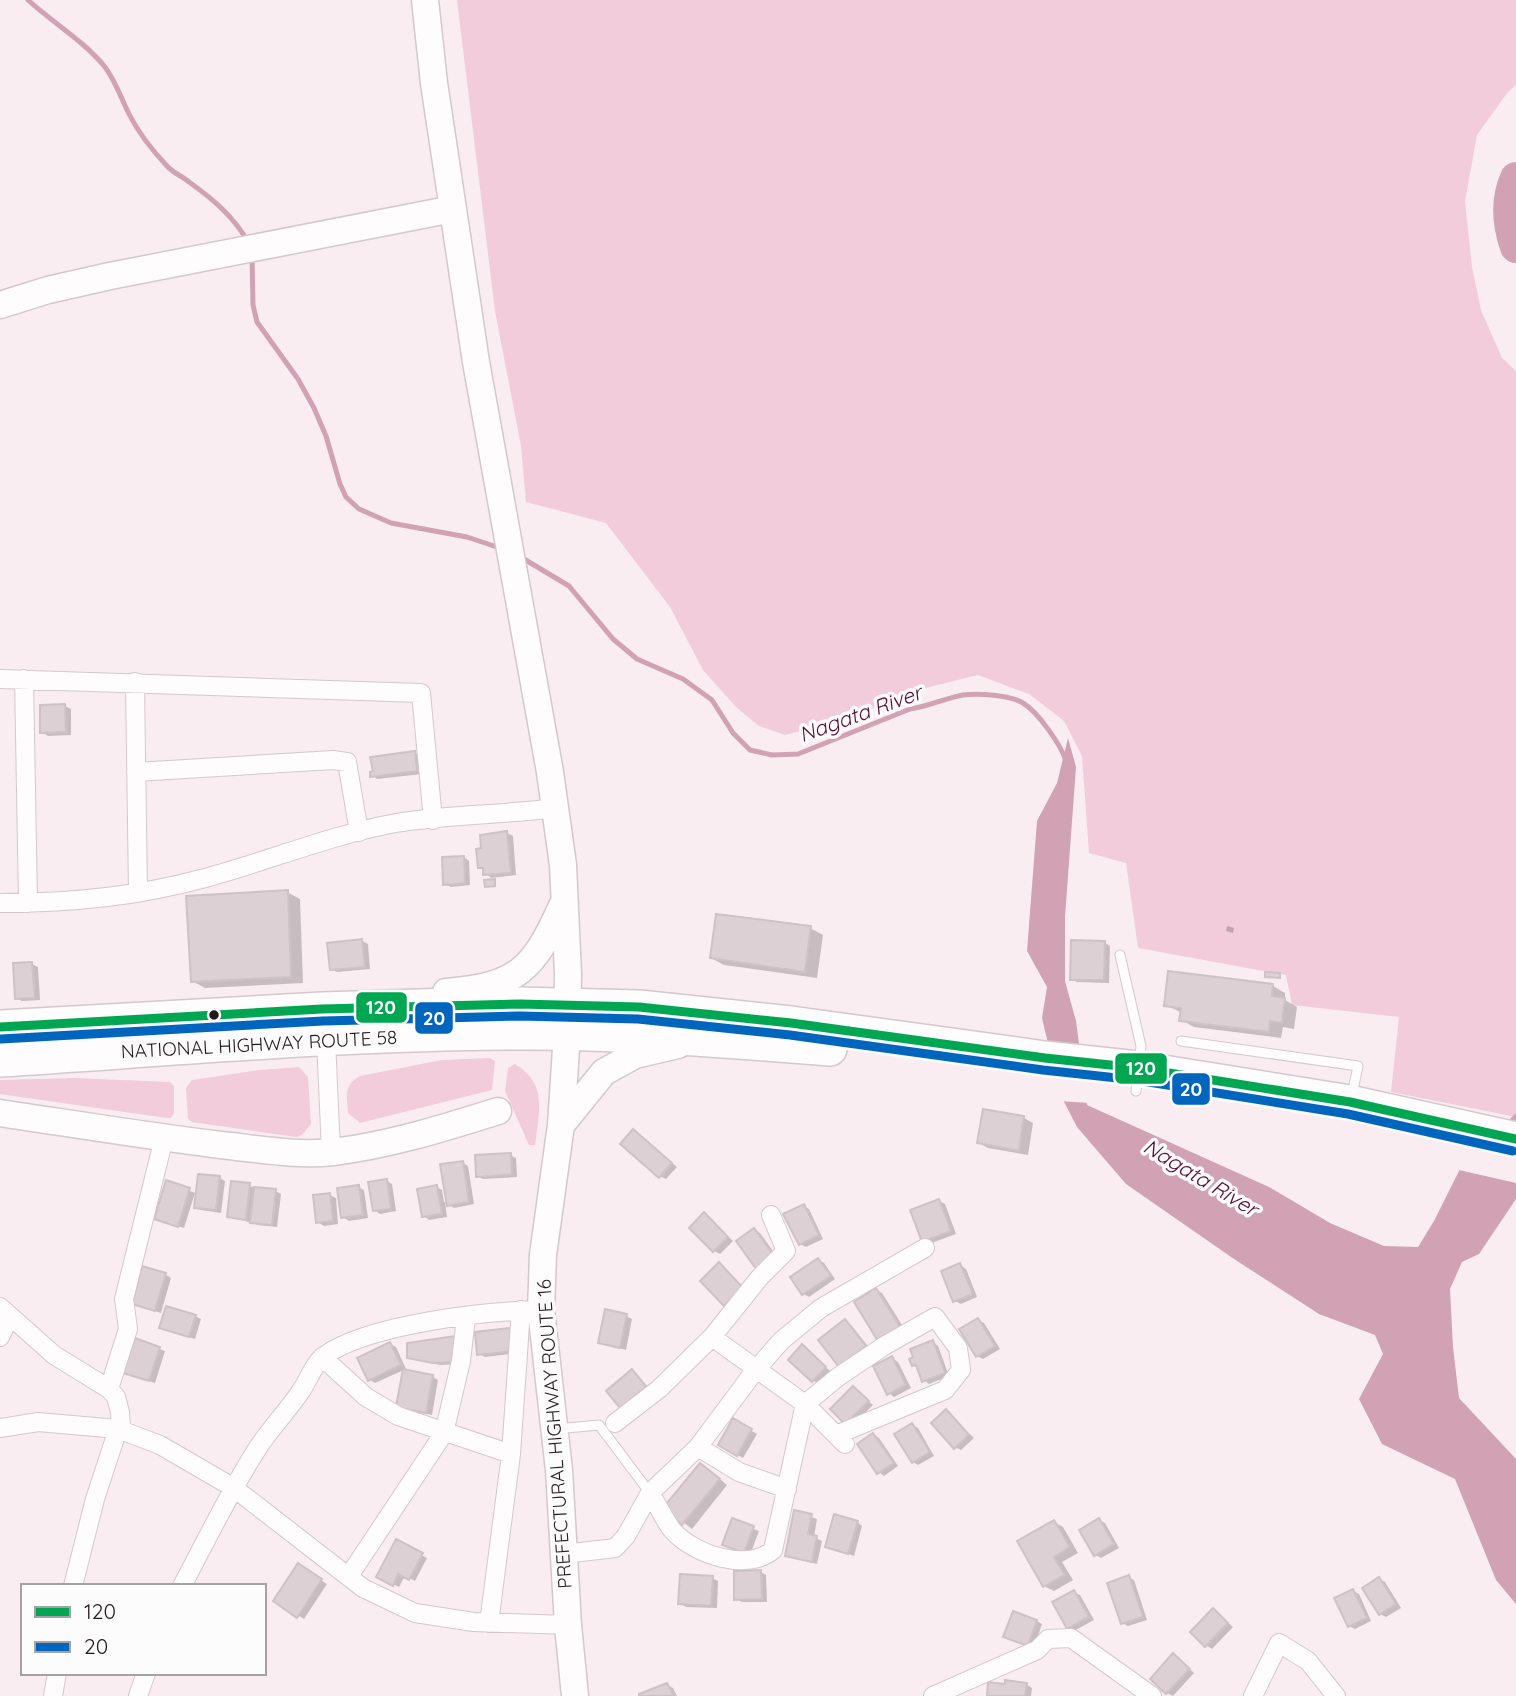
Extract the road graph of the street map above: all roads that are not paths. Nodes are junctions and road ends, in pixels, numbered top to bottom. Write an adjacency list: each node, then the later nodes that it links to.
1 (425, 0): 2 (street, PREFECTURAL HIGHWAY ROUTE 16)
2 (453, 209): 3 (street); 8 (street, PREFECTURAL HIGHWAY ROUTE 16)
3 (0, 305)
4 (0, 679): 5 (street)
5 (24, 679): 6 (street); 14 (street)
6 (135, 682): 7 (street); 9 (street)
7 (136, 772): 10 (street); 11 (street)
8 (556, 808): 9 (street); 12 (street, PREFECTURAL HIGHWAY ROUTE 16)
9 (433, 820): 10 (street)
10 (359, 832): 11 (street)
11 (138, 893): 14 (street)
12 (564, 900): 16 (street); 17 (street, PREFECTURAL HIGHWAY ROUTE 16)
13 (0, 903): 14 (street)
14 (27, 903)
15 (1120, 955): 24 (lane)
16 (394, 1007): 17 (highway, NATIONAL HIGHWAY ROUTE 58); 18 (highway, NATIONAL HIGHWAY ROUTE 58)
17 (567, 1019): 19 (highway, NATIONAL HIGHWAY ROUTE 58); 20 (highway, NATIONAL HIGHWAY ROUTE 58); 23 (highway, NATIONAL HIGHWAY ROUTE 58); 28 (street, PREFECTURAL HIGHWAY ROUTE 16)
18 (0, 1027)
19 (326, 1040): 22 (highway, NATIONAL HIGHWAY ROUTE 58); 32 (street)
20 (700, 1040): 23 (highway, NATIONAL HIGHWAY ROUTE 58); 28 (street)
21 (1181, 1041): 27 (lane)
22 (0, 1060)
23 (1047, 1069): 24 (highway, NATIONAL HIGHWAY ROUTE 58)
24 (1137, 1080): 27 (highway, NATIONAL HIGHWAY ROUTE 58)
25 (498, 1111): 32 (street)
26 (0, 1113): 29 (street)
27 (1348, 1113): 30 (highway, NATIONAL HIGHWAY ROUTE 58)
28 (561, 1125): 36 (street, PREFECTURAL HIGHWAY ROUTE 16)
29 (164, 1138): 32 (street); 43 (street)
30 (1466, 1139): 31 (highway, NATIONAL HIGHWAY ROUTE 58); 33 (highway, NATIONAL HIGHWAY ROUTE 58)
31 (1516, 1139)
32 (331, 1152)
33 (1516, 1162)
34 (771, 1215): 40 (street)
35 (925, 1248): 42 (street)
36 (531, 1310): 38 (street); 48 (street, PREFECTURAL HIGHWAY ROUTE 16); 51 (street)
37 (5, 1311): 39 (street); 43 (street)
38 (466, 1317): 41 (street); 49 (street)
39 (0, 1337)
40 (712, 1337): 42 (street); 45 (street)
41 (322, 1356): 49 (street); 52 (street)
42 (758, 1368): 44 (street); 50 (street)
43 (109, 1389): 47 (street)
44 (805, 1404): 44 (street); 53 (street)
45 (615, 1423)
46 (0, 1427): 47 (street)
47 (120, 1429): 52 (street); 57 (street)
48 (554, 1429): 54 (lane); 55 (street, PREFECTURAL HIGHWAY ROUTE 16)
49 (444, 1433): 51 (street); 56 (street)
50 (698, 1447): 53 (street); 54 (street)
51 (511, 1454): 59 (street)
52 (234, 1488): 56 (street); 58 (street)
53 (787, 1489): 54 (street)
54 (650, 1493): 55 (street)
55 (564, 1554): 60 (street, PREFECTURAL HIGHWAY ROUTE 16)
56 (349, 1576): 59 (street)
57 (74, 1584)
58 (183, 1584)
59 (489, 1623): 60 (street)
60 (568, 1625): 65 (street, PREFECTURAL HIGHWAY ROUTE 16)
61 (57, 1675): 63 (street)
62 (145, 1675): 64 (street)
63 (53, 1696)
64 (138, 1696)
65 (575, 1696)
66 (933, 1696): 67 (street)
67 (1152, 1696)
68 (1253, 1696): 69 (street)
69 (1336, 1696)

